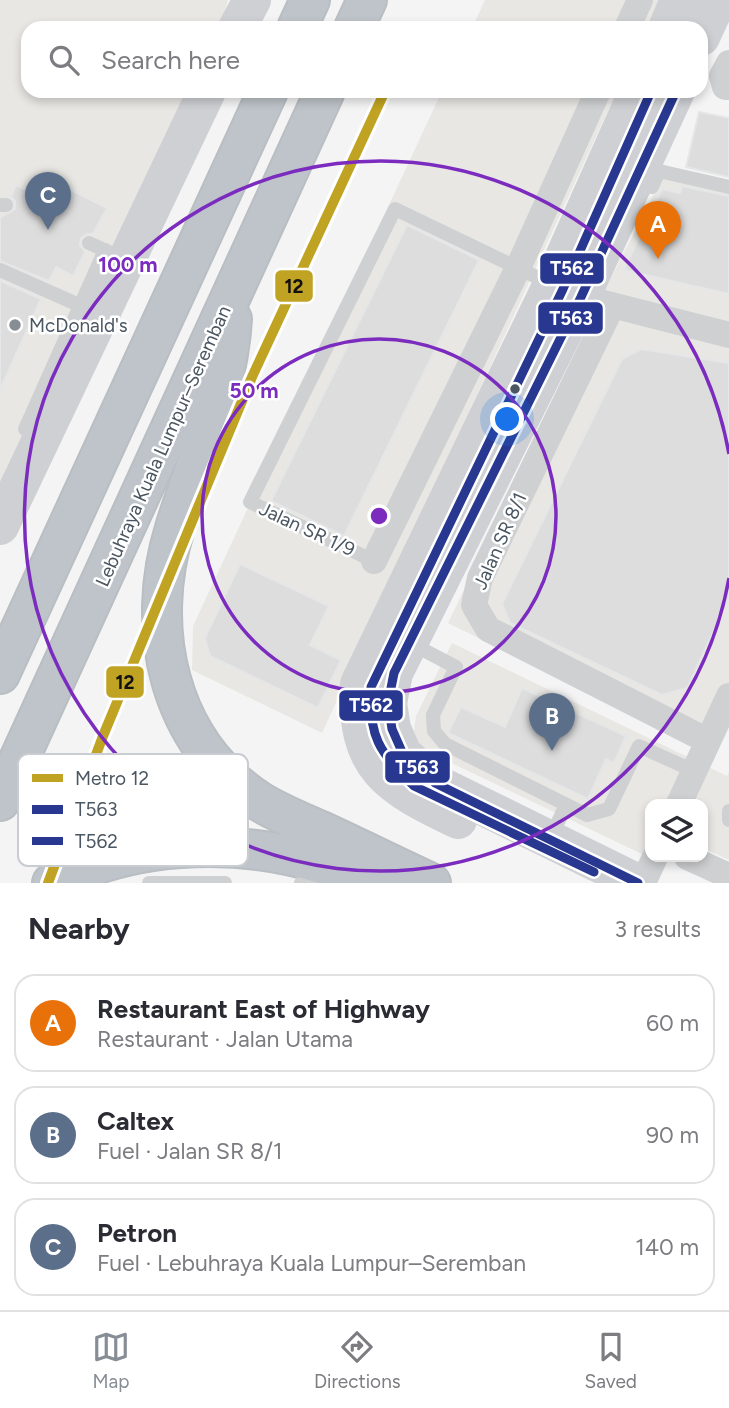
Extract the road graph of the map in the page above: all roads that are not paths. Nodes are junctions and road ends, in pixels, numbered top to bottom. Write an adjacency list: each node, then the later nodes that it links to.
1 (237, 0): 7 (street)
2 (252, 0): 8 (street)
3 (310, 0): 9 (highway)
4 (367, 0): 10 (highway)
5 (640, 0): 11 (street)
6 (718, 0): 12 (street)
7 (236, 21)
8 (239, 21)
9 (300, 21)
10 (357, 21)
11 (630, 21)
12 (708, 22)
13 (203, 98): 22 (street)
14 (265, 98): 35 (highway)
15 (322, 98): 25 (highway, Lebuhraya Kuala Lumpur–Seremban)
16 (595, 98): 23 (street, Jalan SR 1/9)
17 (636, 98): 26 (street)
18 (673, 98): 26 (street)
19 (729, 187): 20 (lane)
20 (643, 206)
21 (89, 243): 22 (lane)
22 (116, 255): 27 (street)
23 (518, 268): 26 (lane, Jalan SR 1/9); 30 (street, Jalan SR 1/9); 33 (lane, Jalan SR 1/9)
24 (0, 270): 27 (lane)
25 (234, 289): 38 (highway, Lebuhraya Kuala Lumpur–Seremban); 39 (highway)
26 (589, 296): 28 (street); 31 (street); 34 (street); 37 (street, Jalan SR 8/1)
27 (91, 310): 29 (lane); 32 (street)
28 (729, 335)
29 (16, 448)
30 (408, 492): 31 (street); 33 (street, Jalan SR 1/9)
31 (443, 509): 60 (street)
32 (0, 526)
33 (374, 561)
34 (409, 642): 45 (lane); 48 (street)
35 (0, 674)
36 (728, 700): 37 (street)
37 (708, 741): 41 (street)
38 (21, 754)
39 (210, 754)
40 (18, 762): 44 (highway, Lebuhraya Kuala Lumpur–Seremban)
41 (694, 771): 43 (street); 45 (lane)
42 (248, 792): 59 (highway)
43 (681, 799)
44 (0, 801)
45 (566, 805): 48 (lane)
46 (729, 811): 47 (lane)
47 (729, 820)
48 (550, 840): 61 (street)
49 (248, 848): 53 (highway)
50 (652, 862): 61 (street)
51 (698, 862): 54 (street)
52 (87, 866): 55 (highway)
53 (355, 876): 58 (lane)
54 (729, 876)
55 (52, 883)
56 (149, 883): 57 (lane)
57 (225, 883)
58 (302, 883)
59 (431, 883)
60 (589, 883)
61 (640, 883)

